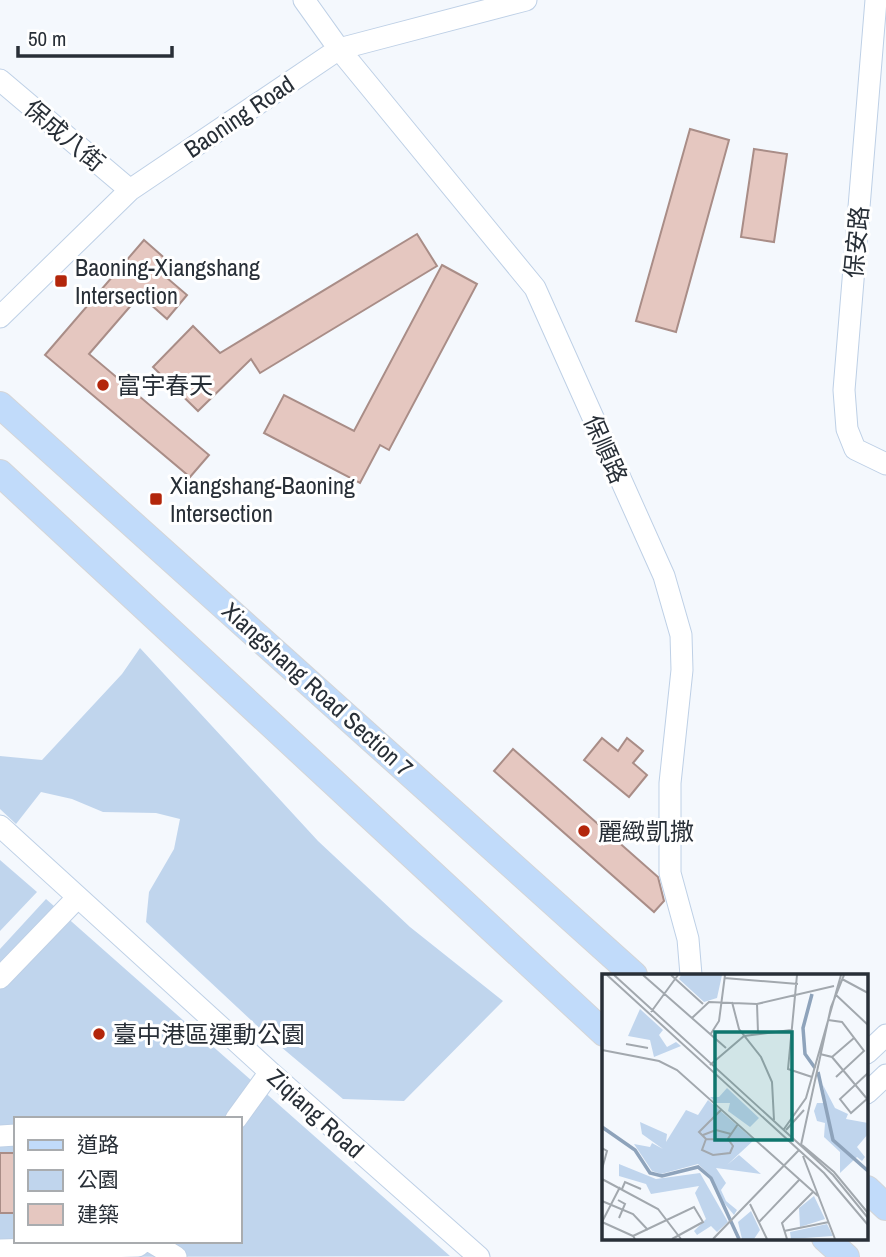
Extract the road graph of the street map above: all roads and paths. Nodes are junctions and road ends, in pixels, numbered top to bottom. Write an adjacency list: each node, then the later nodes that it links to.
1 (304, 0): 5 (street, 保順路)
2 (526, 0): 4 (street, Baoning Road)
3 (876, 0): 10 (street, 保安路)
4 (501, 3): 5 (street, Baoning Road)
5 (339, 49): 7 (street, Baoning Road); 15 (street, 保順路)
6 (0, 79): 7 (street, 保成八街)
7 (130, 190): 8 (street, Baoning Road)
8 (0, 317)
9 (0, 405): 14 (main road, Xiangshang Road Section 7)
10 (886, 464)
11 (0, 473): 17 (main road)
12 (0, 826): 13 (street, Ziqiang Road)
13 (78, 897): 16 (street); 20 (street, Ziqiang Road)
14 (633, 974)
15 (691, 974)
16 (0, 978)
17 (602, 1031)
18 (886, 1035): 19 (street)
19 (868, 1052)
20 (270, 1072): 23 (street); 31 (street, Ziqiang Road)
21 (886, 1075): 22 (street)
22 (868, 1092)
23 (237, 1117)
24 (868, 1190): 25 (main road)
25 (886, 1207)
26 (827, 1240): 32 (main road)
27 (142, 1243): 29 (street)
28 (153, 1243): 30 (street)
29 (0, 1250)
30 (176, 1257)
31 (479, 1257)
32 (846, 1257)

